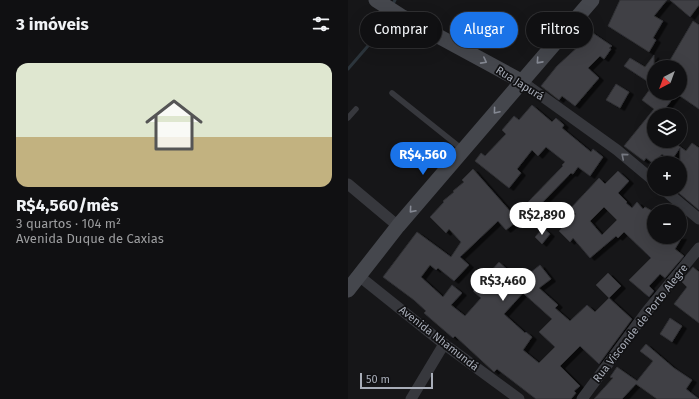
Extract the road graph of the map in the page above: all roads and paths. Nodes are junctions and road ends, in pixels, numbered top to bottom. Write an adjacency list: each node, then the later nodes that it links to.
1 (592, 0): 3 (street, one-way to 3)
2 (380, 2): 3 (street, Rua Japurá, one-way to 3)
3 (521, 81): 7 (street, one-way to 7); 8 (street, Rua Japurá, one-way to 3)
4 (392, 93): 7 (lane)
5 (356, 109): 6 (lane)
6 (348, 118)
7 (464, 150): 12 (street, one-way to 12)
8 (647, 175)
9 (348, 184): 12 (street)
10 (671, 196): 11 (street)
11 (699, 219)
12 (398, 226): 14 (street)
13 (699, 248): 19 (street, Rua Visconde de Porto Alegre)
14 (359, 276): 15 (street); 16 (street, Avenida Nhamundá)
15 (348, 290)
16 (444, 344): 17 (street); 18 (street, Avenida Nhamundá)
17 (411, 399)
18 (519, 399)
19 (582, 399)

